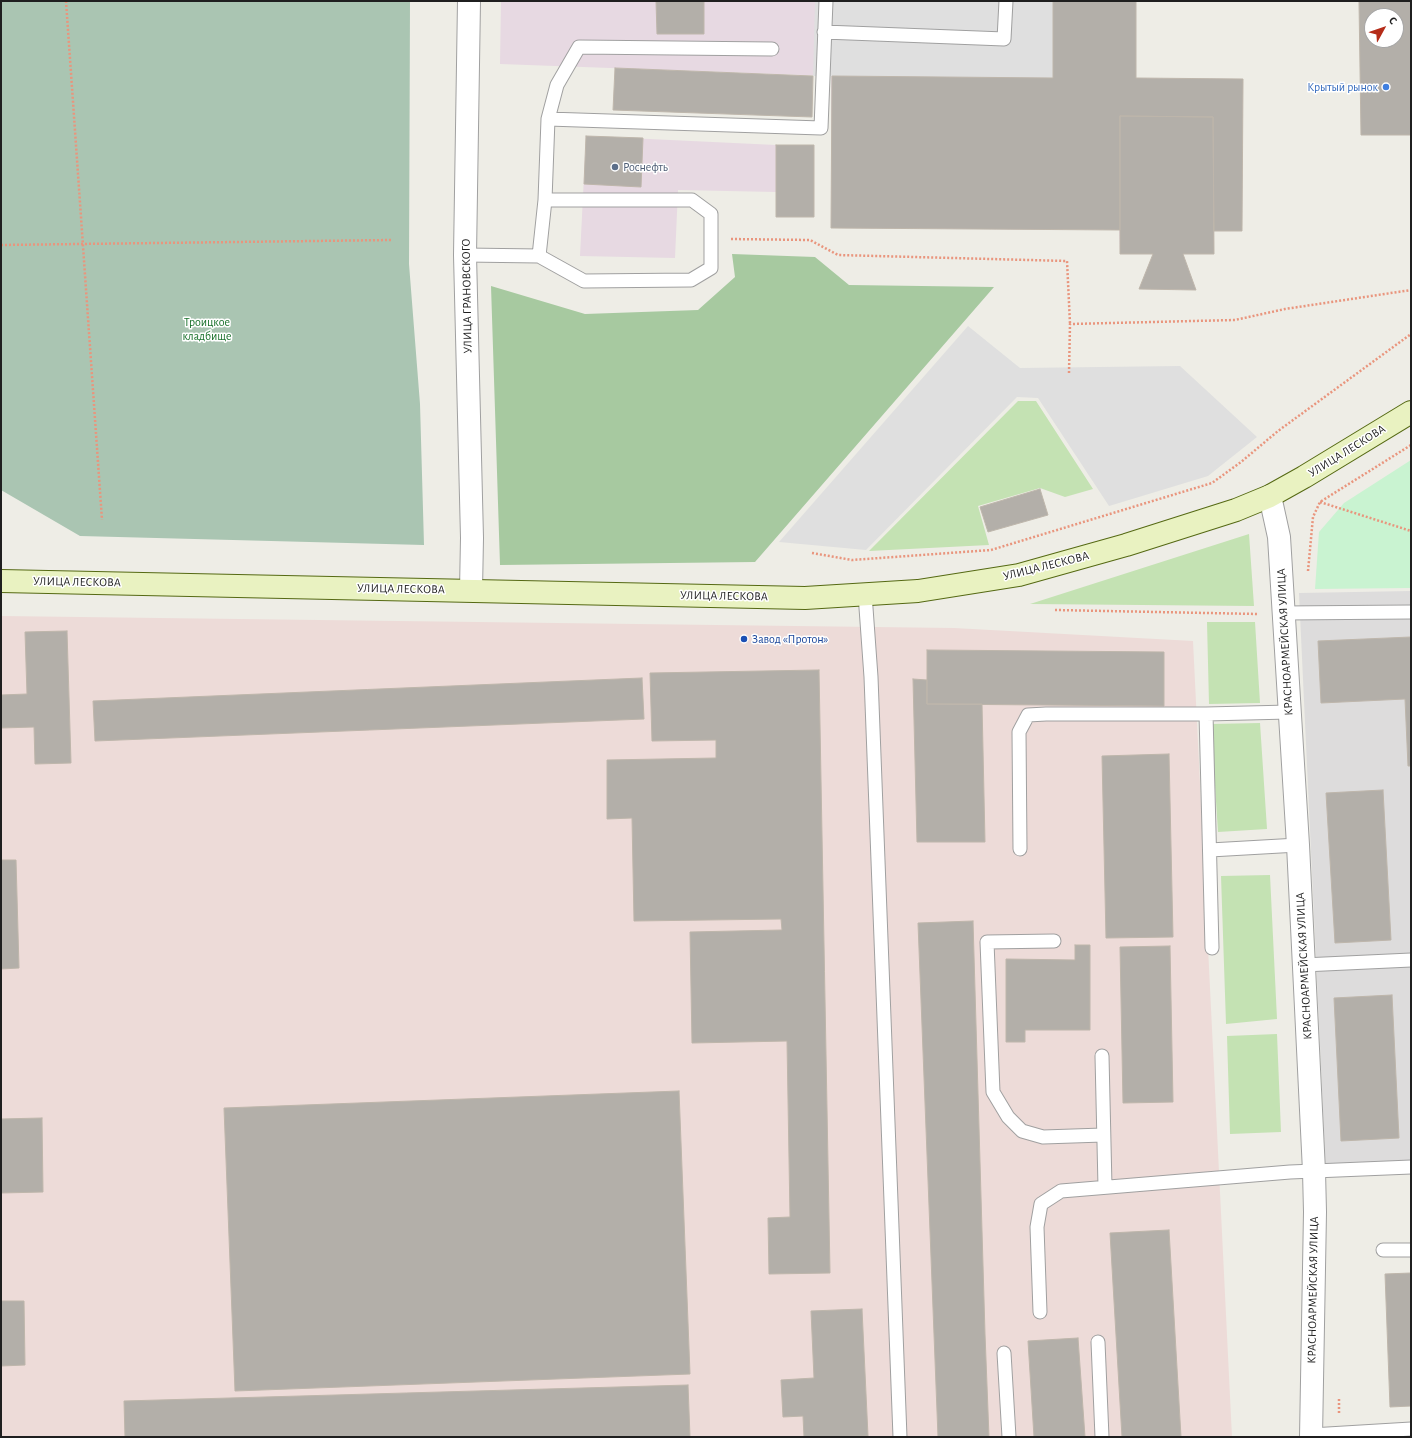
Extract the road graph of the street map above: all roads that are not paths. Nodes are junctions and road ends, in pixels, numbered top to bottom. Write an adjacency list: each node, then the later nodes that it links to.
1 (469, 1): 8 (street, УЛИЦА ГРАНОВСКОГО)
2 (826, 1): 4 (lane)
3 (1006, 1): 4 (lane)
4 (824, 32): 6 (lane)
5 (772, 49): 6 (lane)
6 (548, 119): 7 (lane)
7 (545, 200): 9 (lane); 9 (lane)
8 (466, 255): 9 (lane); 13 (street, УЛИЦА ГРАНОВСКОГО)
9 (539, 256)
10 (1411, 412): 11 (main road, УЛИЦА ЛЕСКОВА)
11 (1270, 496): 14 (main road, УЛИЦА ЛЕСКОВА); 16 (street, КРАСНОАРМЕЙСКАЯ УЛИЦА)
12 (1, 581): 13 (main road, УЛИЦА ЛЕСКОВА)
13 (471, 590): 14 (main road, УЛИЦА ЛЕСКОВА)
14 (865, 594): 38 (lane)
15 (1411, 612): 16 (lane)
16 (1273, 613): 17 (street, КРАСНОАРМЕЙСКАЯ УЛИЦА)
17 (1289, 712): 18 (lane); 19 (street, КРАСНОАРМЕЙСКАЯ УЛИЦА)
18 (1206, 714): 20 (lane); 21 (lane)
19 (1298, 845): 21 (lane); 25 (street, КРАСНОАРМЕЙСКАЯ УЛИЦА)
20 (1020, 849)
21 (1210, 850): 23 (lane)
22 (1054, 941): 27 (lane)
23 (1212, 948)
24 (1411, 960): 25 (lane)
25 (1303, 965): 29 (street, КРАСНОАРМЕЙСКАЯ УЛИЦА)
26 (1102, 1056): 27 (lane)
27 (1103, 1135): 30 (lane)
28 (1411, 1167): 29 (lane)
29 (1314, 1171): 30 (lane); 37 (street, КРАСНОАРМЕЙСКАЯ УЛИЦА)
30 (1105, 1187): 33 (lane)
31 (1383, 1250): 32 (lane)
32 (1411, 1250)
33 (1040, 1312)
34 (1098, 1342): 40 (lane)
35 (1004, 1353): 39 (lane)
36 (1411, 1429): 37 (lane)
37 (1311, 1436)
38 (900, 1437)
39 (1009, 1437)
40 (1102, 1437)

